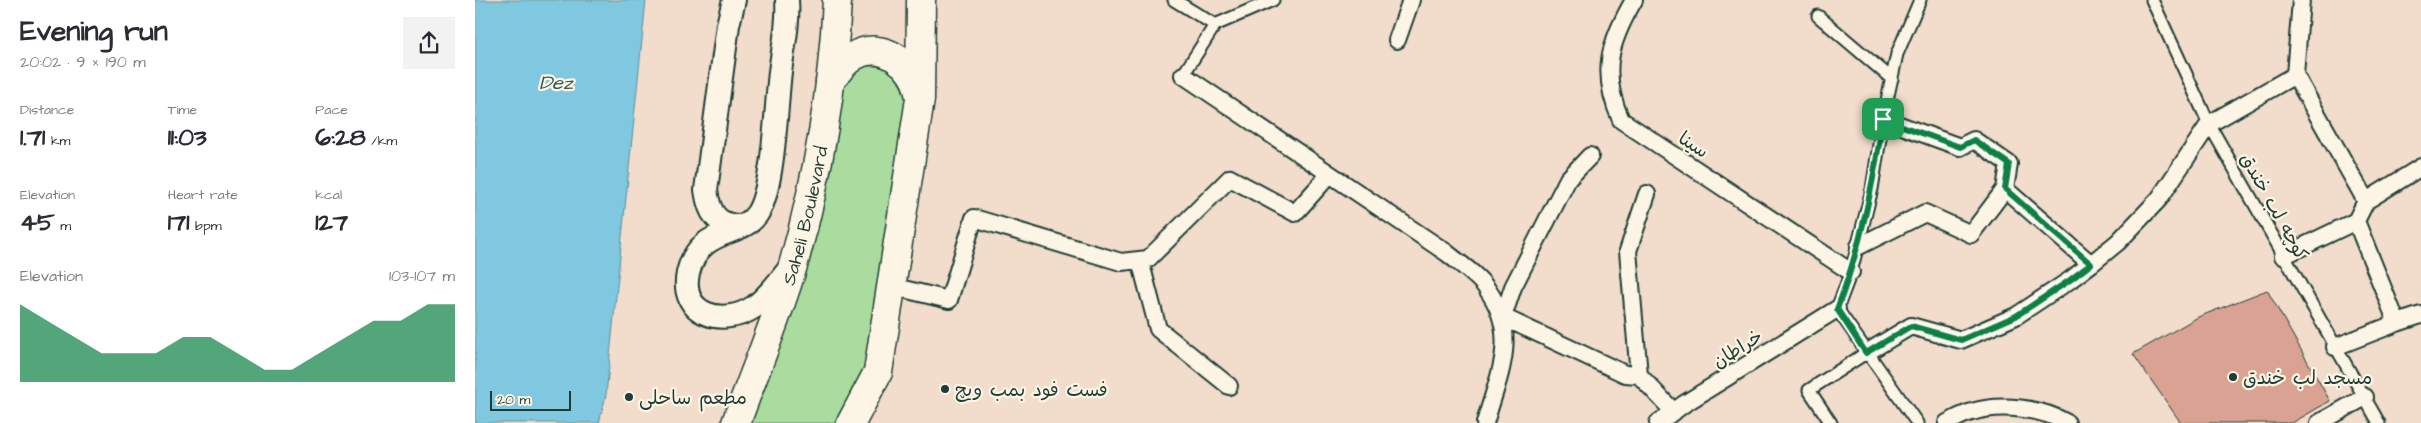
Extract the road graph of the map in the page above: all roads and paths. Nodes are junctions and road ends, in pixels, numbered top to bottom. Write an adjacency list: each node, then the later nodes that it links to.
1 (734, 0): 29 (street)
2 (787, 0): 29 (street)
3 (921, 0): 19 (main road)
4 (1174, 0): 13 (lane)
5 (1273, 0): 13 (lane)
6 (1411, 0): 14 (street)
7 (1634, 0): 35 (street, سینا)
8 (1920, 0): 17 (lane)
9 (2152, 0): 21 (lane, کوچه لب خندق)
10 (2301, 0): 16 (street)
11 (835, 4): 18 (main road, Saheli Boulevard)
12 (1818, 16): 17 (lane)
13 (1215, 25): 15 (lane)
14 (1397, 40)
15 (1183, 75): 24 (street)
16 (2295, 75): 21 (street); 27 (street)
17 (1892, 79): 20 (lane)
18 (830, 82): 19 (main road); 33 (main road, Saheli Boulevard)
19 (920, 99): 36 (main road)
20 (1883, 119): 25 (street); 30 (lane)
21 (2209, 124): 31 (lane, کوچه لب خندق); 34 (street)
22 (1590, 156): 39 (street)
23 (2421, 167): 27 (street)
24 (1330, 174): 32 (street); 39 (street)
25 (2005, 189): 30 (street); 34 (street)
26 (1647, 194): 44 (street)
27 (2367, 201): 28 (street)
28 (2356, 221): 31 (street); 40 (street)
29 (741, 226): 33 (street)
30 (1859, 246): 35 (lane)
31 (2283, 256): 41 (lane, کوچه لب خندق)
32 (1140, 260): 36 (street); 45 (street)
33 (793, 263): 48 (main road, Saheli Boulevard)
34 (2091, 264): 42 (street)
35 (1851, 272): 37 (lane)
36 (891, 286): 43 (main road)
37 (1837, 309): 42 (lane); 47 (street, خراطان)
38 (2421, 315): 40 (street)
39 (1503, 317): 44 (street); 51 (street)
40 (2397, 323): 41 (street)
41 (2335, 347): 46 (lane, کوچه لب خندق)
42 (1866, 353): 53 (lane); 54 (lane)
43 (878, 372): 49 (main road); 50 (main road)
44 (1639, 375): 47 (street)
45 (1229, 386)
46 (2365, 397): 57 (street); 58 (lane, کوچه لب خندق)
47 (1674, 412): 52 (street, خراطان)
48 (735, 423)
49 (851, 423)
50 (869, 423)
51 (1485, 423)
52 (1658, 423)
53 (1831, 423)
54 (1917, 423)
55 (1947, 423): 56 (street)
56 (2067, 423)
57 (2319, 423)
58 (2379, 423)

